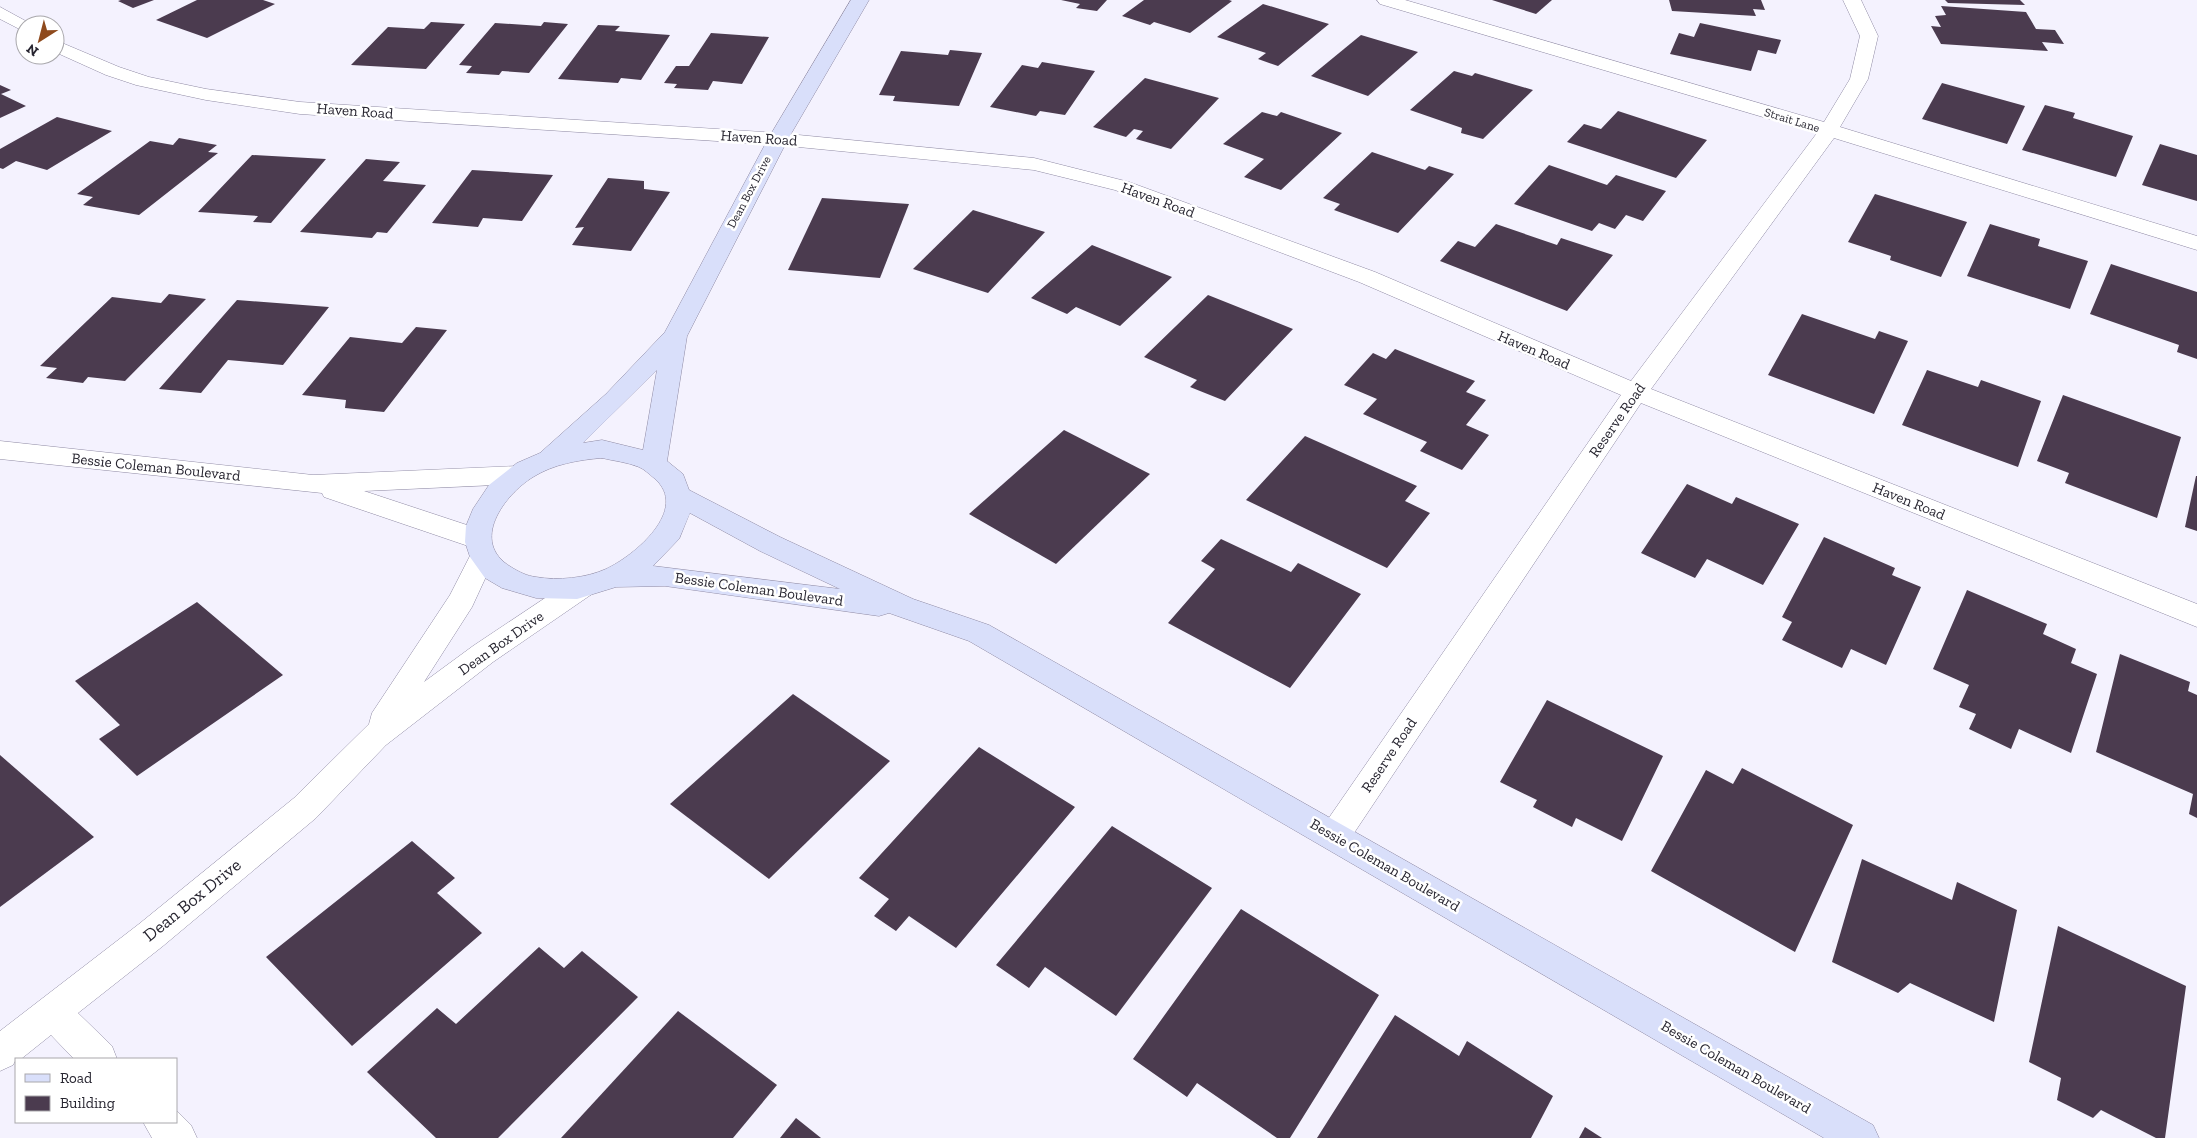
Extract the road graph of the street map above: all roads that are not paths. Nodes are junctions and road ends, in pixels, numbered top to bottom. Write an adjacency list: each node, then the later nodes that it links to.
1 (860, 0): 8 (street, Dean Box Drive)
2 (1386, 0): 7 (street, Strait Lane)
3 (1852, 0): 7 (street, Reserve Road)
4 (0, 12): 5 (street)
5 (15, 21)
6 (65, 50): 8 (street, Haven Road)
7 (1828, 132): 9 (street, Strait Lane); 11 (street, Reserve Road)
8 (778, 139): 10 (street, Dean Box Drive); 11 (street, Haven Road)
9 (2197, 243)
10 (675, 336): 13 (street, Dean Box Drive); 14 (street, Dean Box Drive)
11 (1637, 392): 22 (street, Haven Road); 24 (street, Reserve Road)
12 (0, 450): 16 (street, Bessie Coleman Boulevard)
13 (545, 461): 14 (street); 15 (street)
14 (654, 461): 17 (street)
15 (518, 475): 16 (street, Bessie Coleman Boulevard); 18 (street)
16 (312, 484): 18 (street, Bessie Coleman Boulevard)
17 (679, 496): 19 (street); 21 (street, Bessie Coleman Boulevard)
18 (480, 547): 20 (street); 23 (street, Dean Box Drive)
19 (615, 578): 20 (street); 21 (street, Bessie Coleman Boulevard)
20 (582, 587): 23 (street, Dean Box Drive)
21 (903, 608): 24 (street, Bessie Coleman Boulevard)
22 (2197, 616)
23 (374, 736): 25 (street, Dean Box Drive)
24 (1335, 835): 30 (street, Bessie Coleman Boulevard)
25 (52, 1012): 26 (street, Dean Box Drive); 27 (street)
26 (0, 1053)
27 (98, 1058)
28 (163, 1123): 29 (street)
29 (178, 1138)
30 (1860, 1138)

